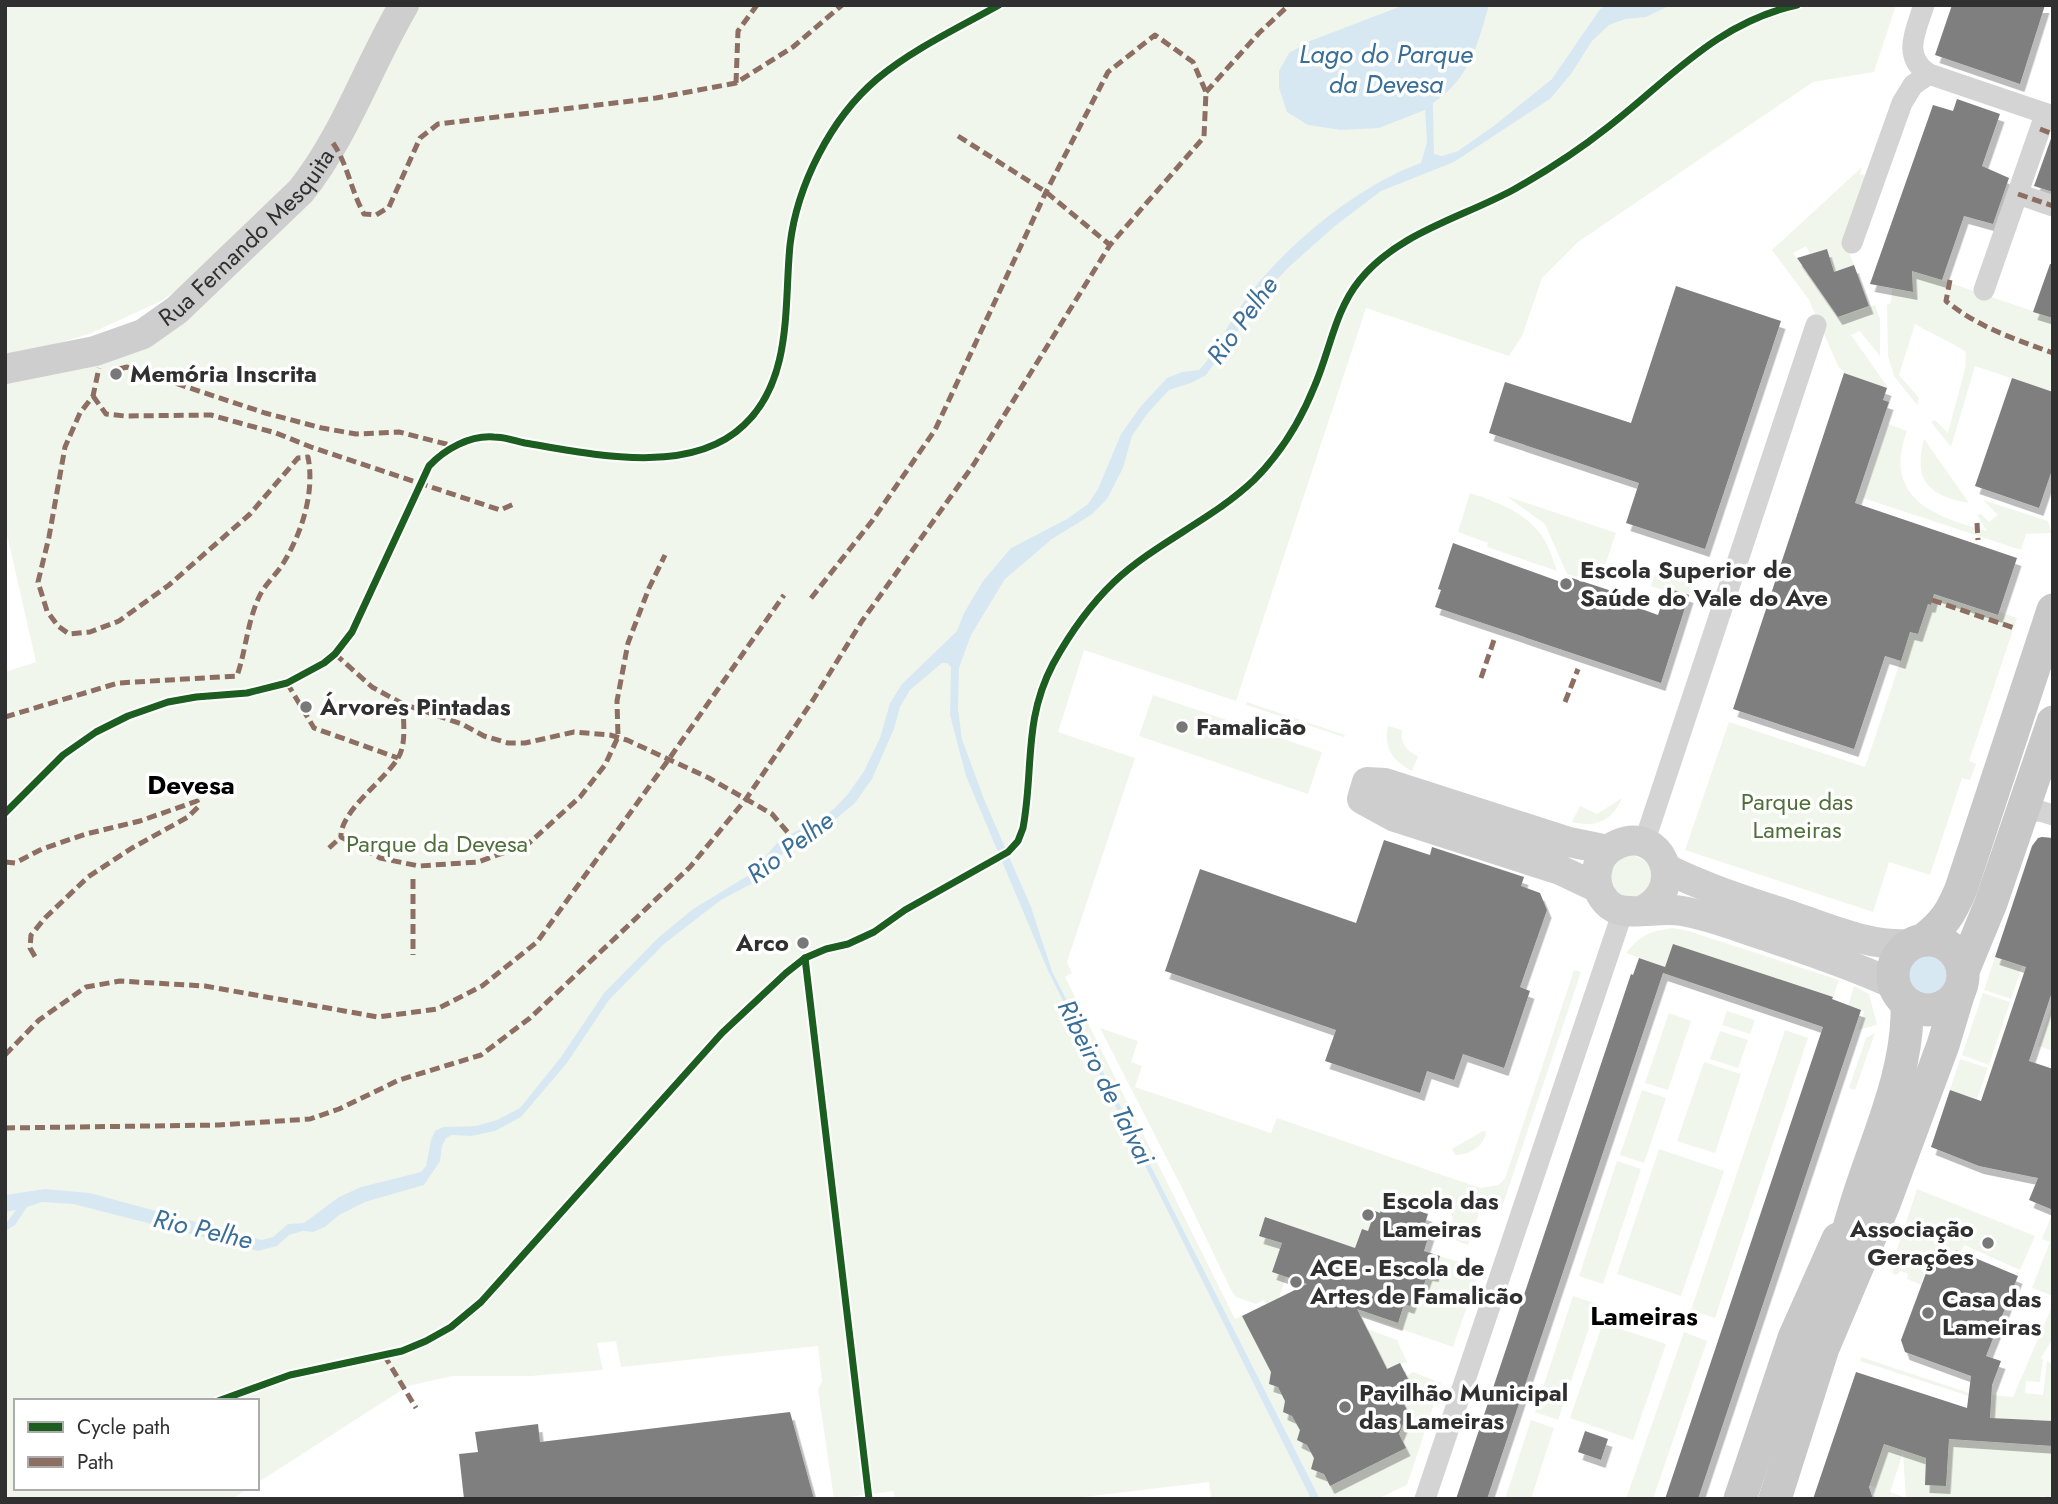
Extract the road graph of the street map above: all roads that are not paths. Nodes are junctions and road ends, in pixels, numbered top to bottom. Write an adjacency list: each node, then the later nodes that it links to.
1 (404, 5): 10 (street, Rua Fernando Mesquita)
2 (1924, 5): 3 (street)
3 (1928, 74): 4 (street); 7 (street)
4 (2048, 124): 5 (street)
5 (2018, 194): 6 (street); 8 (street)
6 (2053, 206)
7 (1852, 243)
8 (1984, 290)
9 (1816, 325): 14 (street)
10 (5, 369)
11 (2053, 610): 19 (main road)
12 (2053, 722): 13 (main road)
13 (2038, 813): 20 (main road)
14 (1644, 843): 15 (street); 16 (street)
15 (1608, 849): 17 (street); 17 (street)
16 (1667, 869): 18 (street); 19 (street)
17 (1598, 888): 18 (street)
18 (1634, 910): 21 (street); 23 (street)
19 (1917, 942): 20 (main road); 21 (main road)
20 (1961, 982): 21 (main road); 22 (main road)
21 (1900, 994): 22 (main road)
22 (1871, 1200): 24 (main road); 25 (main road); 26 (main road); 27 (main road)
23 (1425, 1499)
24 (1740, 1499)
25 (1762, 1499)
26 (1775, 1499)
27 (1791, 1499)

